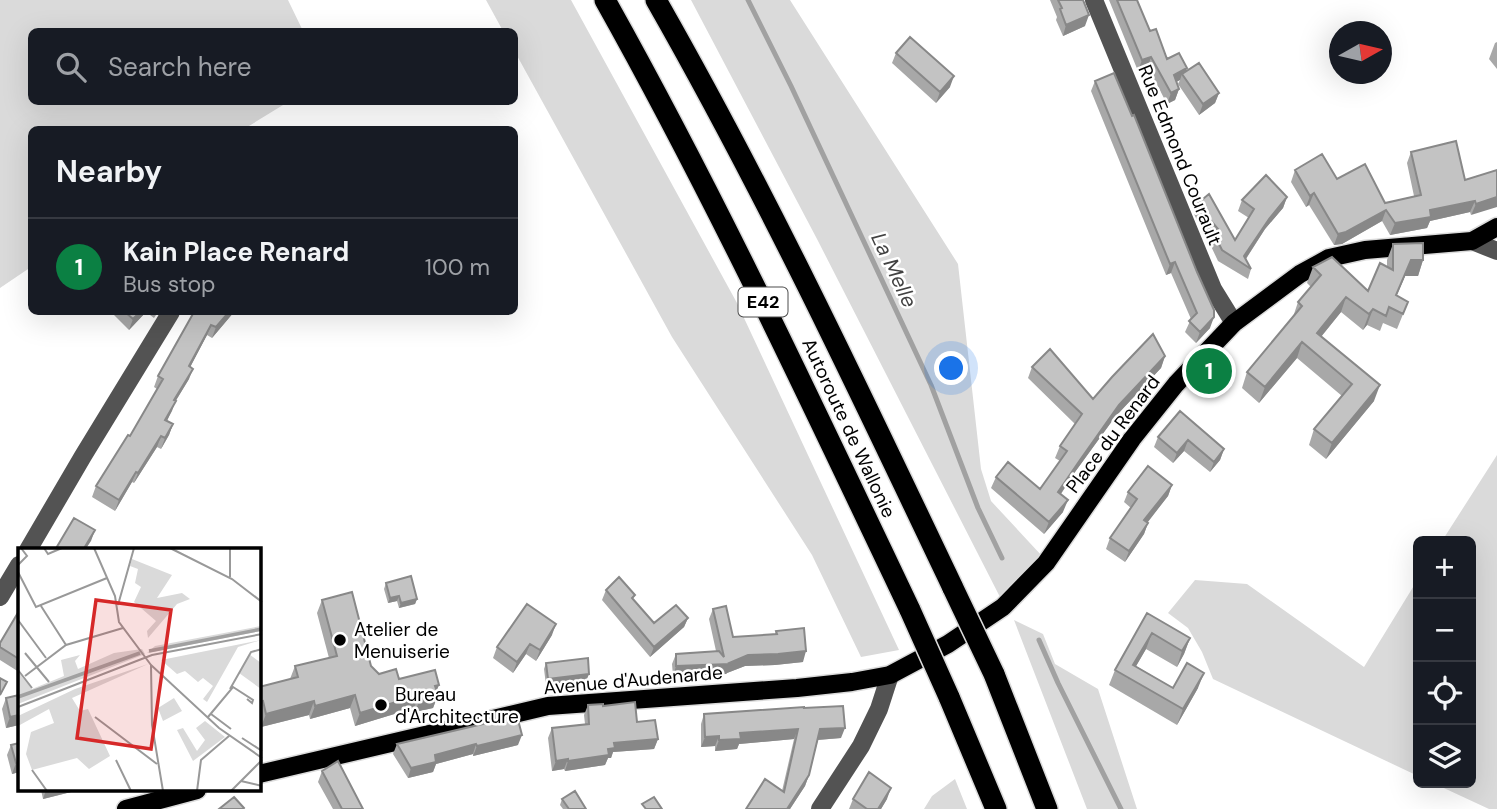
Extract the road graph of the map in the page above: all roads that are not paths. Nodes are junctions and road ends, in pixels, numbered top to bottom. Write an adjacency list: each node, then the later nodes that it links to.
1 (605, 0): 17 (highway, Autoroute de Wallonie / E42, bridge)
2 (656, 0): 18 (highway, Autoroute de Wallonie / E42, bridge)
3 (1094, 0): 8 (street, Rue Edmond Courault)
4 (1497, 227): 5 (main road)
5 (1472, 241): 6 (street); 8 (main road, Place du Renard)
6 (1497, 251)
7 (169, 315): 9 (street)
8 (1234, 323): 12 (main road, Place du Renard)
9 (29, 548)
10 (18, 567): 11 (street)
11 (0, 597)
12 (890, 675): 13 (main road, Avenue d'Audenarde); 16 (street)
13 (261, 774)
14 (190, 792): 15 (main road)
15 (126, 809)
16 (820, 809)
17 (996, 809)
18 (1047, 809)

